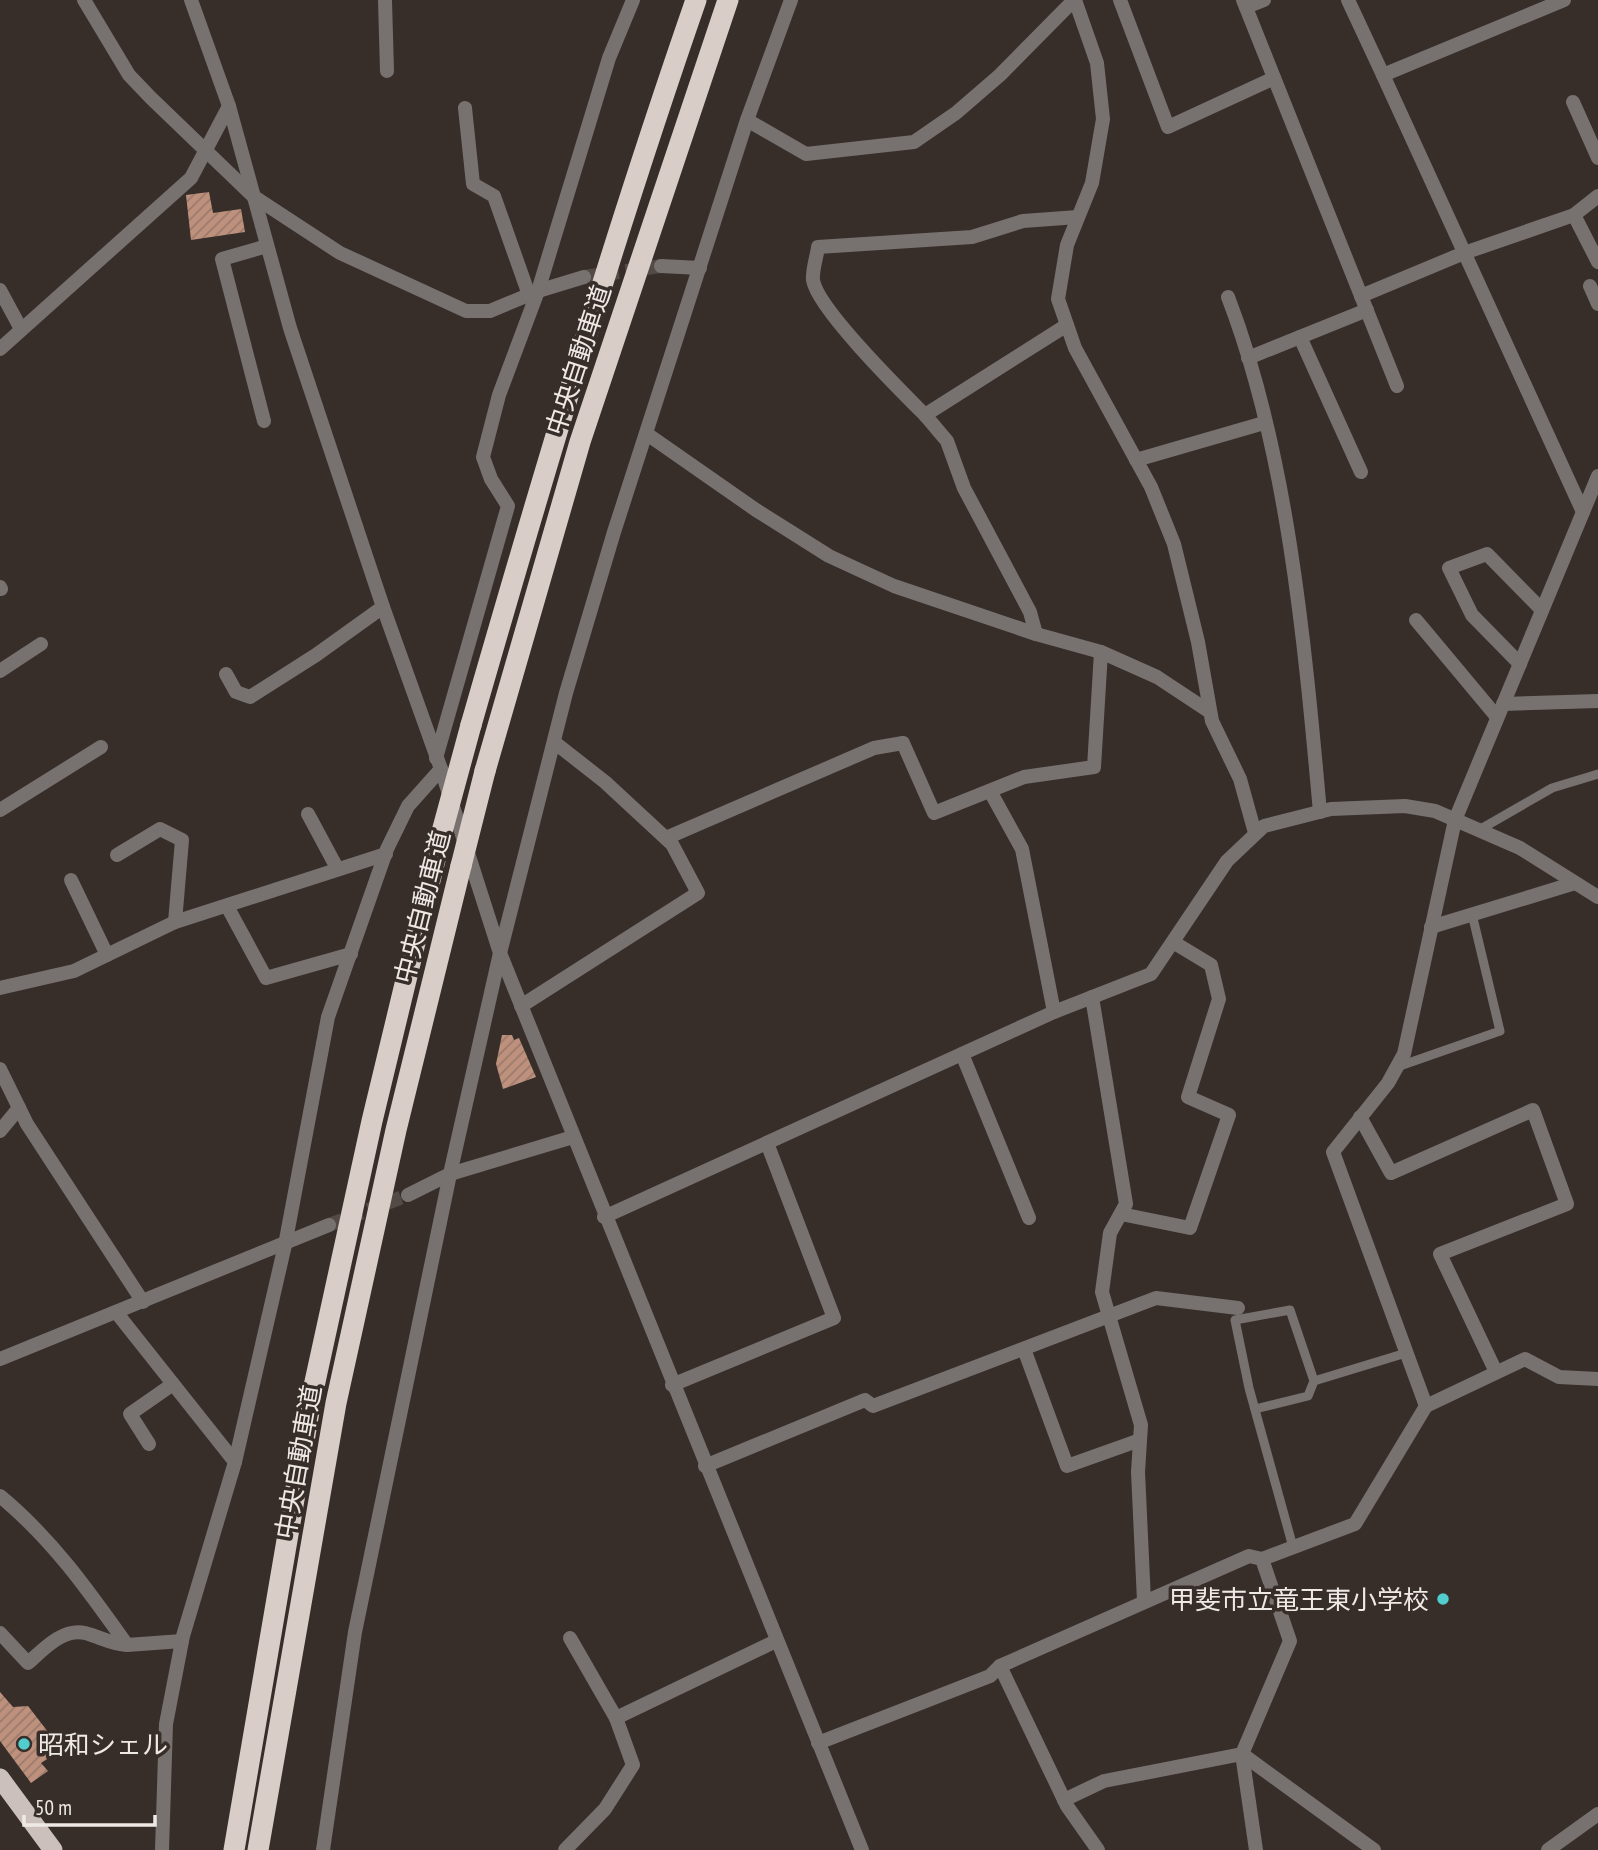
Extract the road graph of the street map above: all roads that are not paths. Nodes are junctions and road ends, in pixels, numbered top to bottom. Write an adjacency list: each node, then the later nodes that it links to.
1 (84, 0): 22 (street)
2 (191, 0): 19 (street)
3 (385, 0): 15 (street)
4 (633, 0): 36 (street)
5 (696, 0): 147 (highway, 中央自動車道, bridge)
6 (728, 0): 148 (highway, 中央自動車道, bridge)
7 (791, 0): 21 (street)
8 (1075, 0): 21 (street); 27 (street)
9 (1120, 0): 17 (street)
10 (1264, 0): 13 (street)
11 (1348, 0): 16 (street)
12 (1564, 0): 14 (street)
13 (1245, 4): 17 (street)
14 (1542, 5): 16 (street)
15 (387, 71)
16 (1383, 75): 29 (street)
17 (1274, 78): 38 (street)
18 (1573, 102): 23 (street)
19 (229, 106): 22 (street); 24 (street)
20 (465, 108): 36 (street)
21 (747, 120): 32 (street)
22 (206, 151): 24 (street); 41 (street)
23 (1598, 158)
24 (253, 196): 28 (street); 36 (street)
25 (1598, 196): 26 (street)
26 (1574, 215): 29 (street); 30 (street)
27 (1078, 217): 40 (street); 46 (street)
28 (267, 246): 47 (street); 54 (street)
29 (1464, 253): 38 (street); 53 (street)
30 (1598, 262)
31 (661, 265): 32 (street)
32 (700, 268): 49 (street)
33 (584, 277): 36 (street)
34 (1590, 286): 39 (street)
35 (0, 290): 41 (street)
36 (533, 293): 68 (street)
37 (1228, 297): 44 (street)
38 (1364, 303): 42 (street); 45 (street)
39 (1598, 304)
40 (1067, 325): 46 (street); 50 (street)
41 (21, 329): 43 (street)
42 (1300, 337): 44 (street); 51 (street)
43 (0, 349)
44 (1248, 358): 48 (street)
45 (1397, 386)
46 (925, 415): 57 (street)
47 (264, 421)
48 (1264, 423): 50 (street); 72 (street)
49 (648, 434): 57 (street); 66 (street)
50 (1136, 460): 65 (street)
51 (1361, 472)
52 (1598, 476): 53 (street)
53 (1583, 512): 55 (street)
54 (383, 607): 62 (street); 68 (street)
55 (1542, 610): 60 (street); 60 (street)
56 (1416, 620): 64 (street)
57 (1036, 634): 59 (street)
58 (41, 644): 61 (street)
59 (1101, 652): 65 (street); 70 (street)
60 (1520, 664): 64 (street)
61 (0, 671)
62 (226, 674)
63 (1598, 701): 64 (street)
64 (1500, 711): 74 (street)
65 (1210, 712): 76 (street)
66 (554, 742): 77 (street); 89 (street)
67 (101, 747): 71 (street)
68 (439, 763): 78 (street); 89 (street)
69 (1598, 774): 75 (lane)
70 (990, 791): 77 (street); 95 (street)
71 (0, 810)
72 (1321, 812): 74 (street); 76 (street)
73 (308, 814): 80 (street)
74 (1455, 820): 75 (street); 87 (street)
75 (1479, 830): 82 (street)
76 (1255, 833): 88 (street)
77 (666, 838): 94 (street)
78 (386, 854): 80 (street); 90 (street)
79 (117, 855): 86 (street)
80 (337, 868): 84 (street)
81 (71, 880): 91 (street)
82 (1575, 883): 83 (street); 85 (street)
83 (1598, 897)
84 (227, 906): 86 (street); 90 (street)
85 (1472, 914): 87 (street); 97 (lane)
86 (175, 922): 91 (street)
87 (1431, 927): 97 (street)
88 (1173, 942): 93 (street); 106 (street)
89 (500, 953): 94 (street); 104 (street)
90 (351, 954): 110 (street)
91 (107, 955): 92 (street)
92 (0, 988)
93 (1092, 997): 95 (street); 106 (street)
94 (521, 1006): 102 (street)
95 (1054, 1012): 96 (street)
96 (962, 1054): 103 (street); 108 (street)
97 (1397, 1067): 100 (street)
98 (0, 1069): 99 (street)
99 (19, 1108): 101 (street); 111 (street)
100 (1360, 1117): 116 (street); 118 (street)
101 (0, 1131)
102 (573, 1137): 104 (street); 107 (street)
103 (767, 1143): 107 (street); 122 (street)
104 (450, 1174): 105 (street); 149 (street)
105 (408, 1195)
106 (1121, 1214): 114 (street)
107 (604, 1217): 122 (street)
108 (1029, 1218)
109 (329, 1225): 110 (street)
110 (285, 1245): 111 (street); 127 (street)
111 (143, 1302): 113 (street)
112 (1238, 1308): 114 (street)
113 (116, 1312): 117 (street); 121 (street)
114 (1109, 1317): 115 (street); 125 (street)
115 (1024, 1349): 125 (street); 128 (street)
116 (1406, 1353): 120 (lane); 123 (street)
117 (0, 1359)
118 (1496, 1372): 119 (street); 123 (street)
119 (1598, 1379)
120 (1314, 1381): 124 (lane); 124 (lane)
121 (173, 1384): 126 (street); 127 (street)
122 (672, 1385): 128 (street)
123 (1426, 1406): 130 (street)
124 (1255, 1409): 130 (lane)
125 (1140, 1440): 132 (street)
126 (149, 1444)
127 (235, 1462): 135 (street)
128 (705, 1466): 136 (street)
129 (0, 1496): 137 (street)
130 (1293, 1548): 131 (street)
131 (1262, 1559): 132 (street); 141 (street)
132 (1144, 1601): 138 (street)
133 (0, 1633): 137 (street)
134 (570, 1638): 139 (street)
135 (182, 1641): 137 (street); 146 (street)
136 (776, 1642): 139 (street); 140 (street)
137 (127, 1645)
138 (1000, 1666): 140 (street); 143 (street)
139 (616, 1718): 150 (street)
140 (818, 1743): 151 (street)
141 (1242, 1754): 143 (street); 153 (street); 154 (street)
142 (0, 1778): 145 (highway)
143 (1064, 1800): 152 (street)
144 (1598, 1814): 155 (street)
145 (52, 1850)
146 (162, 1850)
147 (234, 1850)
148 (258, 1850)
149 (323, 1850)
150 (565, 1850)
151 (862, 1850)
152 (1098, 1850)
153 (1256, 1850)
154 (1374, 1850)
155 (1548, 1850)

